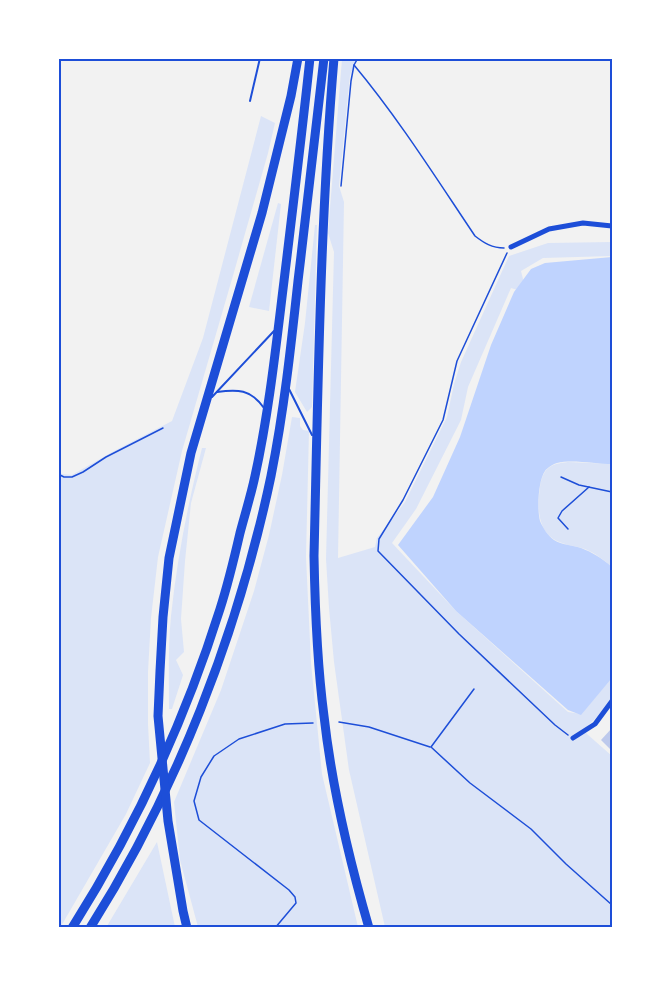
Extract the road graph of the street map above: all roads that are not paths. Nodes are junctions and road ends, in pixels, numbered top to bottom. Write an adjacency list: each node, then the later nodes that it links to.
1 (260, 58): 6 (lane)
2 (298, 58): 12 (highway)
3 (310, 58): 9 (highway)
4 (324, 58): 10 (highway)
5 (334, 58): 14 (highway)
6 (250, 101)
7 (612, 226): 8 (street)
8 (511, 247)
9 (278, 327): 11 (lane); 13 (highway)
10 (286, 384): 14 (lane); 18 (highway)
11 (216, 392): 12 (lane); 13 (lane)
12 (207, 403): 19 (highway)
13 (267, 417): 17 (highway)
14 (316, 443): 20 (highway)
15 (612, 701): 16 (street)
16 (573, 738)
17 (72, 927)
18 (90, 927)
19 (188, 927)
20 (369, 927)

